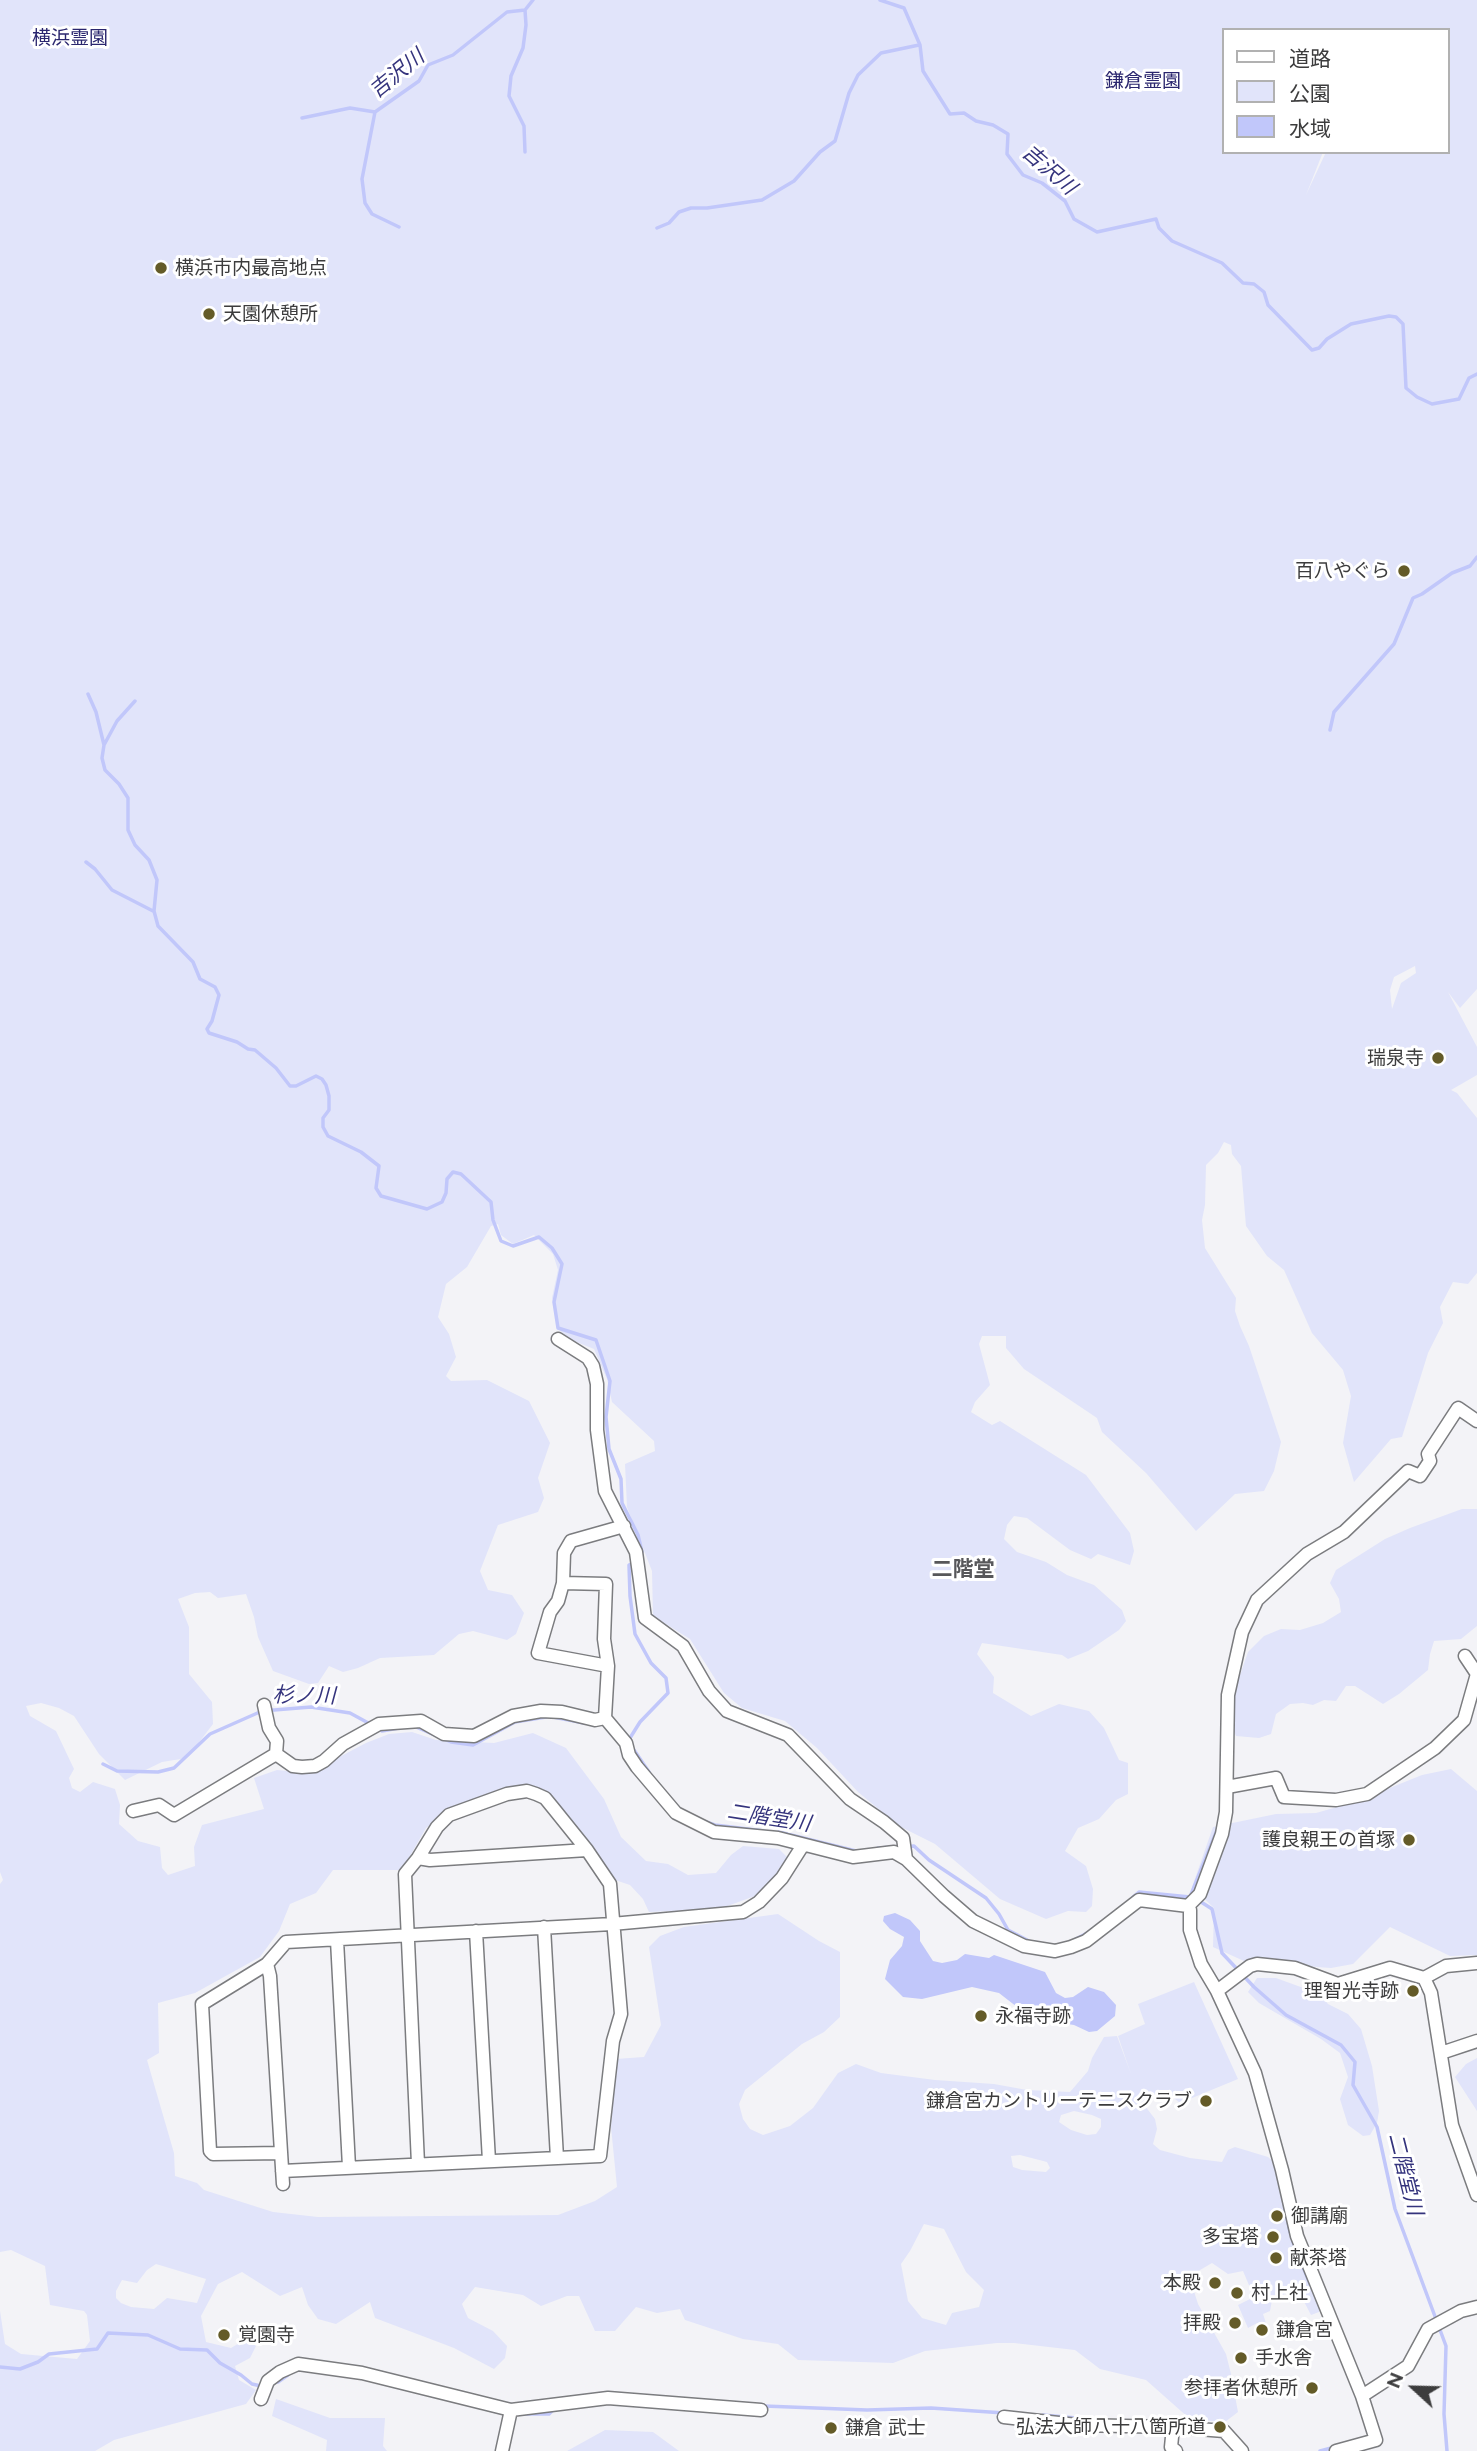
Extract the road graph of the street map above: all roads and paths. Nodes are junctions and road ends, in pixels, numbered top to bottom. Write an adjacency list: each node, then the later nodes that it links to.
1 (558, 1339): 3 (street)
2 (1477, 1421): 10 (street)
3 (624, 1527): 4 (street); 15 (street)
4 (563, 1583): 6 (street); 6 (street)
5 (1465, 1656): 10 (street)
6 (608, 1667): 8 (street)
7 (264, 1704): 9 (street)
8 (610, 1723): 9 (street); 12 (street)
9 (276, 1754): 11 (street)
10 (1227, 1787): 16 (street)
11 (133, 1811)
12 (803, 1845): 15 (street); 17 (street)
13 (587, 1850): 14 (street); 14 (street); 17 (street)
14 (418, 1858): 20 (street)
15 (906, 1859): 16 (street)
16 (1188, 1906): 25 (street)
17 (612, 1924): 18 (street); 29 (street)
18 (544, 1927): 19 (street); 29 (street)
19 (476, 1931): 20 (street); 30 (street)
20 (407, 1935): 21 (street); 31 (street)
21 (337, 1940): 23 (street); 32 (street)
22 (1477, 1963): 24 (street)
23 (267, 1965): 28 (street); 28 (street)
24 (1424, 1978): 25 (street); 27 (street)
25 (1217, 1991): 35 (street)
26 (1477, 2041): 27 (street)
27 (1441, 2053): 33 (street)
28 (281, 2153): 32 (street)
29 (557, 2158): 30 (street)
30 (489, 2161): 31 (street)
31 (418, 2164): 32 (street)
32 (349, 2167)
33 (1477, 2195)
34 (1477, 2306): 35 (street)
35 (1362, 2396): 41 (street)
36 (261, 2399): 37 (street)
37 (511, 2410): 38 (street); 42 (street)
38 (761, 2410)
39 (1004, 2417): 40 (street)
40 (1173, 2427): 43 (street); 44 (street)
41 (1377, 2445): 45 (street)
42 (502, 2451)
43 (1176, 2451)
44 (1242, 2451)
45 (1336, 2451)

